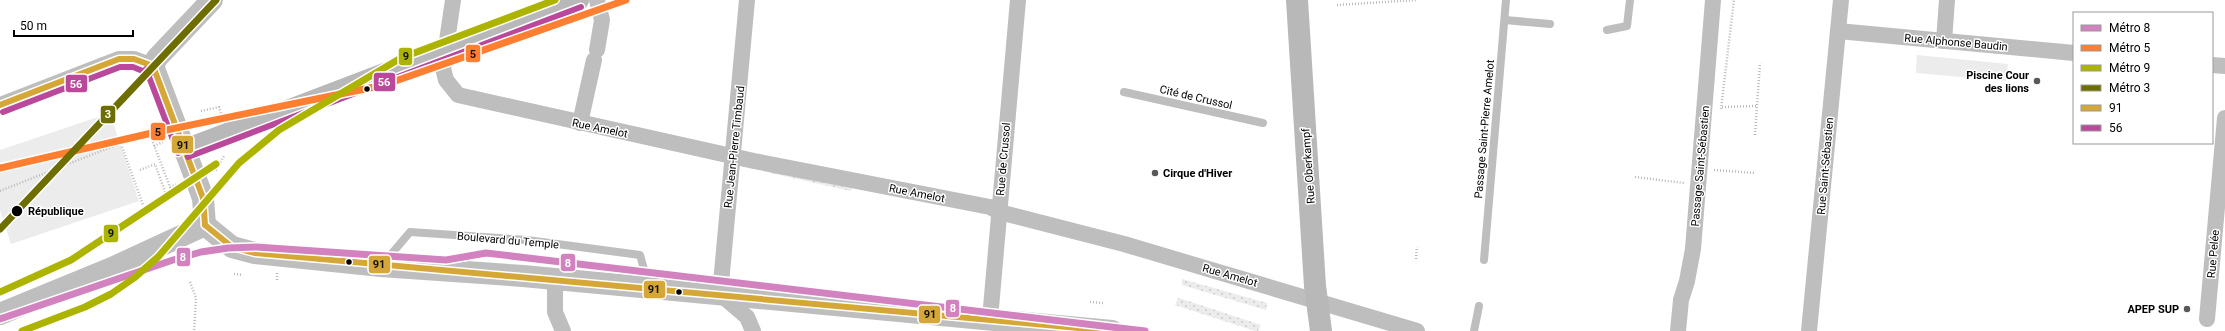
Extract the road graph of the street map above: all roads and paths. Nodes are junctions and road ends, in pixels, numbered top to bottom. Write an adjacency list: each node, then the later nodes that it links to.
1 (212, 0): 25 (main road)
2 (453, 0): 21 (street, Rue Amelot)
3 (578, 0): 21 (main road)
4 (624, 0): 14 (path)
5 (747, 0): 39 (street, Rue Jean-Pierre Timbaud)
6 (1018, 0): 48 (street, Rue de Crussol)
7 (1297, 0): 64 (main road, Rue Oberkampf)
8 (1416, 0): 15 (path)
9 (1506, 0): 16 (lane, Passage Saint-Pierre Amelot)
10 (1630, 0): 18 (lane)
11 (1713, 0): 43 (street, Passage Saint-Sébastien)
12 (1841, 0): 19 (street, Rue Saint-Sébastien)
13 (1947, 0): 20 (street)
14 (603, 3): 34 (street)
15 (1337, 4)
16 (1504, 20): 17 (lane); 53 (lane, Passage Saint-Pierre Amelot)
17 (1550, 24)
18 (1607, 30)
19 (1838, 31): 20 (street, Rue Alphonse Baudin); 78 (street, Rue Saint-Sébastien)
20 (1944, 41): 22 (street, Rue Alphonse Baudin)
21 (446, 50): 34 (street, Rue Amelot); 37 (main road)
22 (2073, 53)
23 (1760, 63): 29 (path)
24 (2213, 65): 26 (street)
25 (153, 66): 28 (street); 37 (main road)
26 (2225, 66)
27 (1124, 92): 35 (lane, Cité de Crussol)
28 (0, 105)
29 (1756, 106): 30 (path); 36 (path)
30 (1722, 107)
31 (201, 111): 32 (path)
32 (223, 117)
33 (2225, 118): 52 (street, Rue Pelée)
34 (580, 123): 39 (street, Rue Amelot)
35 (1263, 123)
36 (1755, 135)
37 (182, 143): 49 (main road)
38 (121, 144): 44 (path); 45 (path); 47 (path)
39 (734, 156): 48 (street, Rue Amelot); 62 (street, Rue Jean-Pierre Timbaud)
40 (140, 170): 46 (path)
41 (1755, 173): 43 (path)
42 (1635, 177): 43 (path)
43 (1699, 177): 77 (street, Passage Saint-Sébastien)
44 (170, 187)
45 (0, 191)
46 (167, 197)
47 (143, 205)
48 (998, 212): 64 (street, Rue Amelot); 68 (street, Rue de Crussol)
49 (205, 225): 54 (main road); 67 (main road)
50 (1417, 247): 51 (path)
51 (1416, 259)
52 (2219, 259): 69 (street, Rue Pelée)
53 (1484, 260)
54 (381, 266): 59 (main road); 61 (lane, Boulevard du Temple)
55 (277, 272): 58 (path)
56 (234, 274): 57 (path)
57 (243, 275)
58 (277, 280)
59 (555, 280): 61 (main road); 71 (street)
60 (190, 282): 70 (path)
61 (650, 288): 62 (main road)
62 (720, 294): 68 (main road); 72 (street)
63 (1090, 302): 65 (path)
64 (1317, 302): 74 (main road, Rue Oberkampf); 75 (street, Rue Amelot)
65 (1103, 303)
66 (1479, 306): 76 (lane)
67 (0, 314)
68 (990, 319): 73 (main road)
69 (2207, 319)
70 (194, 331)
71 (563, 331)
72 (754, 331)
73 (1112, 331)
74 (1320, 331)
75 (1417, 331)
76 (1474, 331)
77 (1678, 331)
78 (1809, 331)

